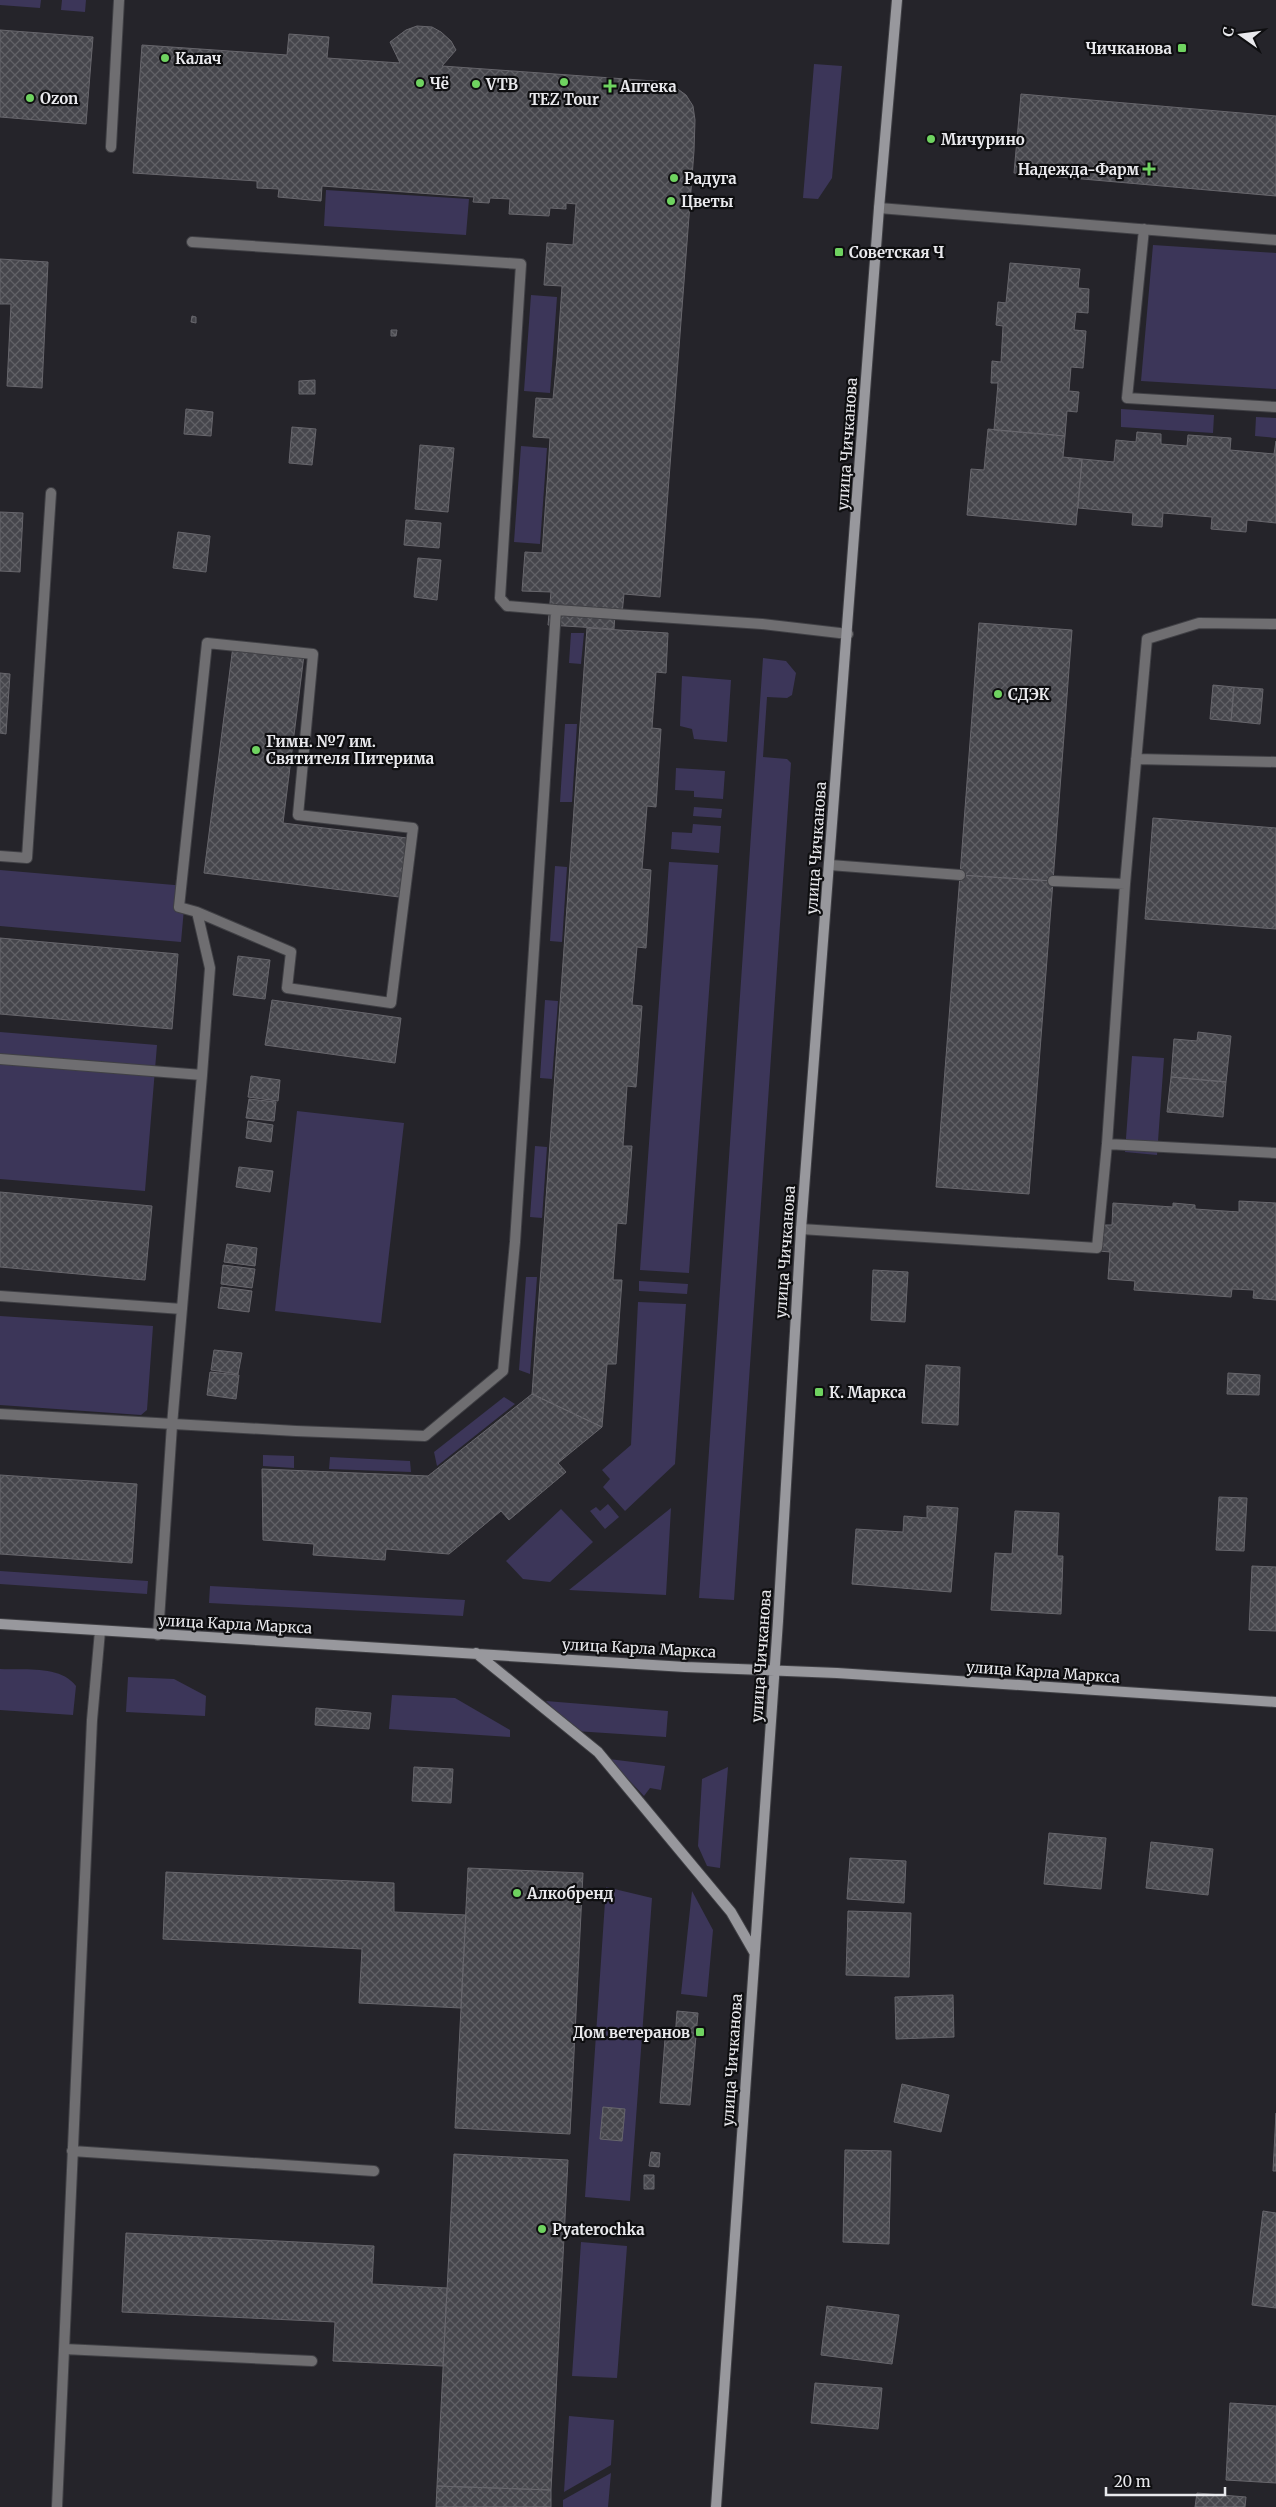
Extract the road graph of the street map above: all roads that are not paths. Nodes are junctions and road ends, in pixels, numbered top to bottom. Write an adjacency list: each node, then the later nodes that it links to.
1 (119, 0): 3 (lane)
2 (897, 0): 4 (main road, улица Чичканова)
3 (111, 147)
4 (879, 208): 5 (lane); 12 (main road, улица Чичканова)
5 (1144, 229): 6 (lane); 8 (lane)
6 (1276, 240)
7 (192, 242): 10 (lane)
8 (1276, 407)
9 (51, 494): 15 (lane)
10 (556, 610): 12 (lane); 29 (lane)
11 (1276, 624): 13 (lane)
12 (848, 634): 16 (main road, улица Чичканова)
13 (1136, 759): 14 (lane); 19 (lane)
14 (1276, 762)
15 (0, 856)
16 (830, 865): 17 (lane); 25 (main road, улица Чичканова)
17 (960, 874)
18 (1053, 881): 19 (lane)
19 (1125, 884): 23 (lane)
20 (197, 912): 20 (lane); 22 (lane)
21 (0, 1059): 22 (lane)
22 (202, 1076): 27 (lane)
23 (1107, 1144): 24 (lane); 25 (lane)
24 (1276, 1153)
25 (801, 1229): 34 (main road, улица Чичканова)
26 (0, 1296): 27 (lane)
27 (182, 1309): 29 (lane)
28 (0, 1414): 29 (lane)
29 (172, 1425): 32 (lane)
30 (0, 1624): 31 (main road, улица Карла Маркса)
31 (100, 1631): 32 (main road, улица Карла Маркса); 37 (lane)
32 (158, 1635): 33 (main road, улица Карла Маркса)
33 (476, 1653): 34 (main road, улица Карла Маркса); 36 (main road)
34 (775, 1671): 35 (main road, улица Карла Маркса); 36 (main road, улица Чичканова)
35 (1276, 1702)
36 (755, 1953): 42 (main road, улица Чичканова)
37 (72, 2151): 38 (lane); 39 (lane)
38 (374, 2170)
39 (64, 2349): 40 (lane); 41 (lane)
40 (312, 2361)
41 (57, 2507)
42 (716, 2507)

